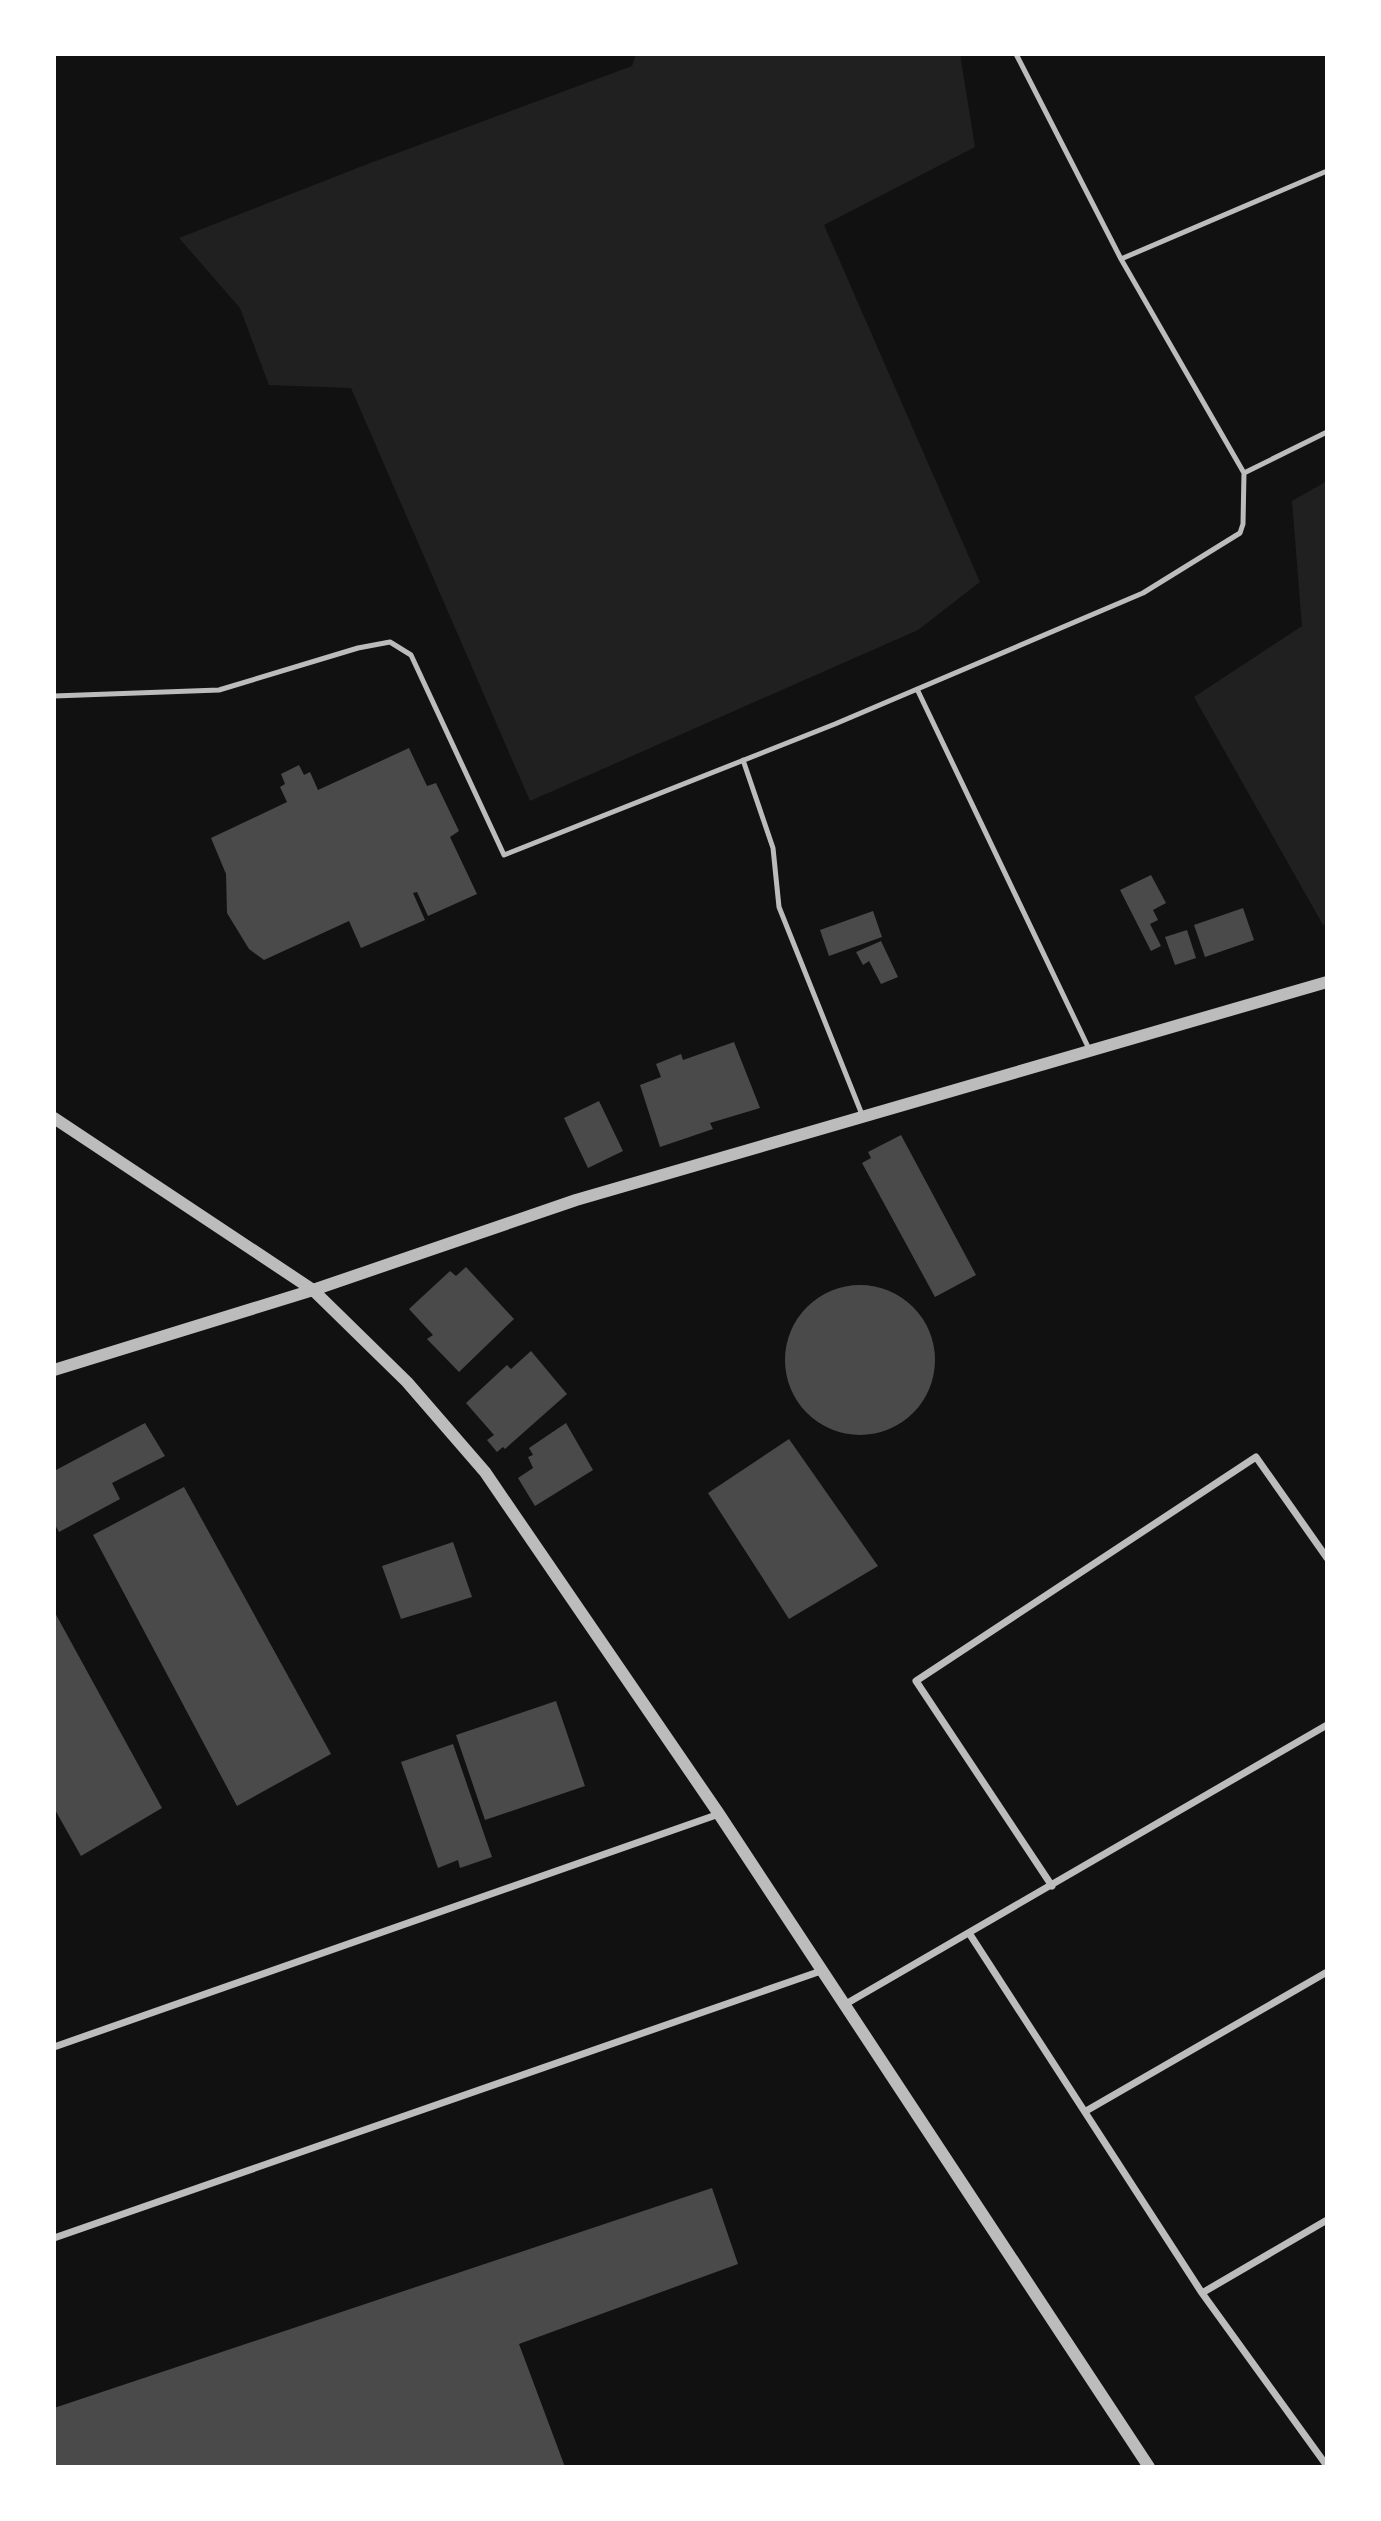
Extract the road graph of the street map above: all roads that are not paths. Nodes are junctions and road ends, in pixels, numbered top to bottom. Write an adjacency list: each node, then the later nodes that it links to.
1 (1016, 54): 3 (lane)
2 (1327, 171): 3 (lane)
3 (1121, 258): 5 (lane)
4 (1327, 432): 5 (lane)
5 (1244, 473): 6 (lane)
6 (917, 689): 8 (lane); 10 (lane)
7 (54, 696): 8 (lane)
8 (743, 760): 11 (lane)
9 (1327, 982): 10 (street)
10 (1090, 1051): 11 (street)
11 (863, 1117): 13 (street)
12 (54, 1118): 13 (street)
13 (313, 1290): 14 (street); 17 (street)
14 (54, 1370)
15 (1327, 1558): 18 (street)
16 (1327, 1725): 18 (street)
17 (719, 1814): 20 (street); 23 (street)
18 (1052, 1886): 19 (street)
19 (969, 1933): 22 (street); 24 (street)
20 (821, 1971): 22 (street); 26 (street)
21 (1327, 1972): 24 (street)
22 (844, 2006): 29 (street)
23 (54, 2047)
24 (1086, 2111): 27 (street)
25 (1327, 2220): 27 (street)
26 (54, 2238)
27 (1202, 2292): 28 (street)
28 (1327, 2466)
29 (1149, 2467)

